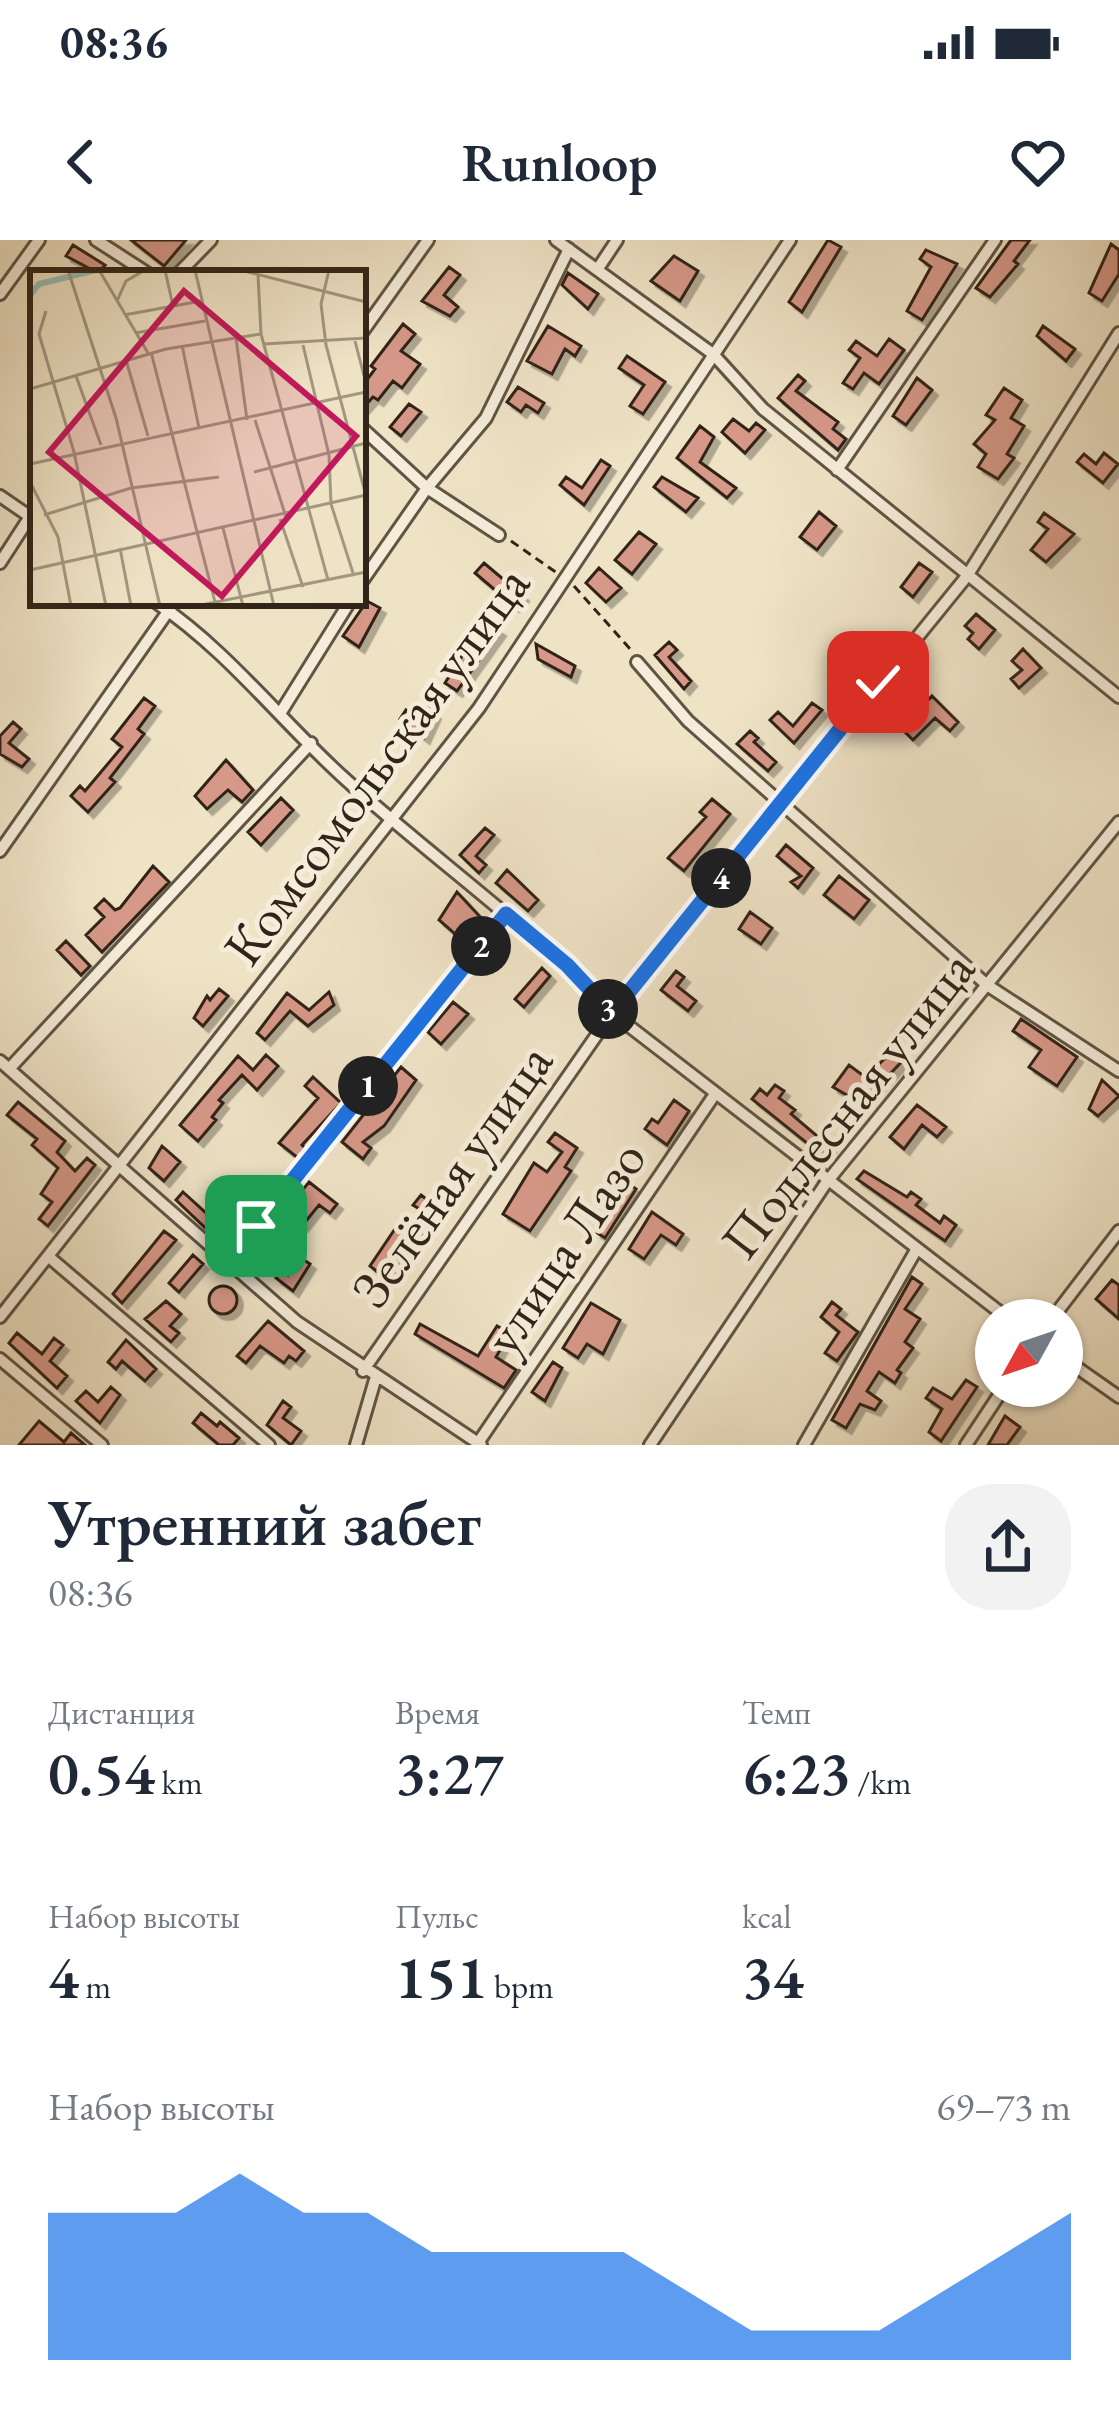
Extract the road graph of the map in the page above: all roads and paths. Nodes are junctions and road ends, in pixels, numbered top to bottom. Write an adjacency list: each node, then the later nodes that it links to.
1 (39, 240): 13 (street)
2 (96, 240): 11 (street)
3 (211, 240): 12 (street)
4 (428, 240): 14 (street)
5 (556, 240): 9 (street)
6 (617, 240): 10 (street)
7 (790, 240): 16 (street, Комсомольская улица)
8 (995, 240): 18 (street)
9 (569, 249): 10 (street); 19 (street)
10 (599, 267): 16 (street)
11 (142, 270)
12 (182, 270)
13 (0, 294)
14 (366, 328)
15 (1119, 333): 26 (street, Зелёная улица)
16 (713, 354): 18 (street); 27 (street, Комсомольская улица)
17 (366, 432): 19 (street)
18 (837, 470): 26 (street)
19 (428, 488): 23 (street); 25 (street)
20 (0, 496): 21 (street)
21 (30, 515)
22 (30, 519): 24 (street)
23 (499, 535): 27 (path)
24 (0, 563)
25 (366, 576)
26 (967, 576): 31 (street); 34 (street, Зелёная улица)
27 (562, 577): 30 (path); 35 (street, Комсомольская улица)
28 (347, 606): 32 (street)
29 (171, 607): 32 (street); 37 (street)
30 (637, 662): 34 (street)
31 (1119, 697)
32 (281, 712): 33 (street)
33 (311, 743): 35 (street); 41 (street)
34 (780, 804): 39 (street); 40 (street, Зелёная улица)
35 (394, 820): 38 (street); 44 (street, Комсомольская улица)
36 (1119, 821): 39 (street, Подлесная улица)
37 (0, 851)
38 (506, 914): 40 (street); 49 (street)
39 (987, 985): 42 (street); 45 (street, Подлесная улица)
40 (612, 1013): 43 (street); 54 (street, Зелёная улица)
41 (4, 1065): 44 (street)
42 (1119, 1071)
43 (715, 1094): 45 (street); 60 (street, улица Лазо)
44 (118, 1168): 48 (street, Комсомольская улица); 49 (street)
45 (826, 1183): 47 (street); 63 (street, Подлесная улица)
46 (1119, 1231): 51 (street)
47 (915, 1252): 50 (street); 64 (street)
48 (49, 1257): 52 (street, Комсомольская улица); 61 (street)
49 (225, 1264): 54 (street)
50 (981, 1299)
51 (1067, 1299)
52 (0, 1317)
53 (0, 1360): 59 (street)
54 (363, 1371): 56 (street)
55 (1083, 1372): 57 (street)
56 (375, 1380): 60 (street); 62 (street, Зелёная улица)
57 (1119, 1397)
58 (991, 1407): 65 (street)
59 (96, 1443)
60 (479, 1444)
61 (269, 1445)
62 (356, 1445)
63 (650, 1445)
64 (804, 1445)
65 (965, 1445)

